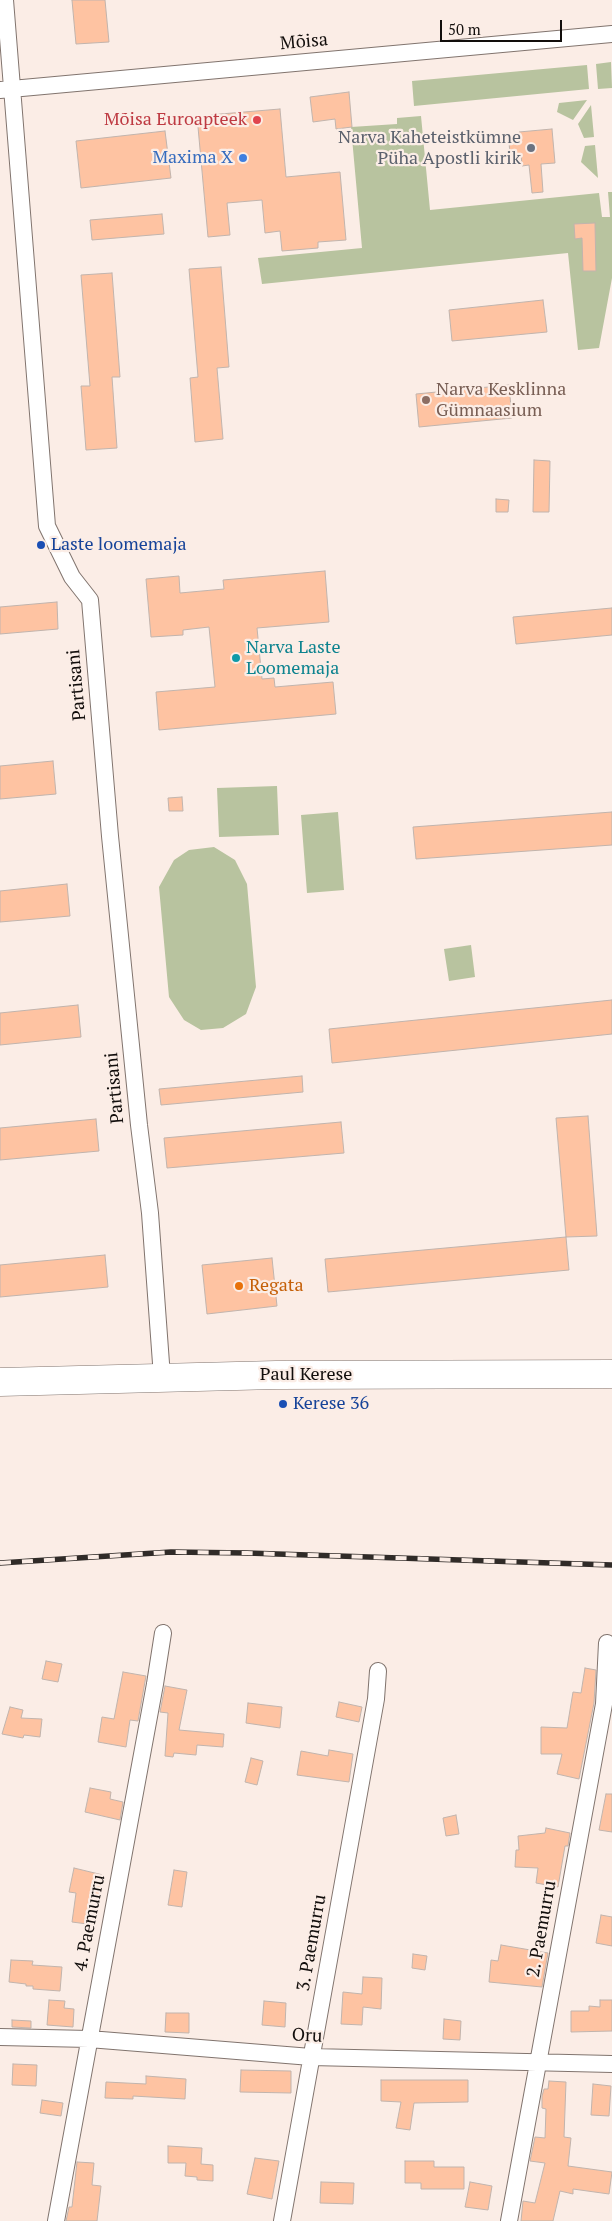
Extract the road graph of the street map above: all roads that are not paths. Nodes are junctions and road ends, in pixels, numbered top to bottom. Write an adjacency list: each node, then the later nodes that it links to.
1 (5, 0): 3 (street, Partisani)
2 (612, 34): 3 (street, Mõisa)
3 (6, 89): 5 (street, Partisani)
4 (612, 1374): 5 (highway, Paul Kerese)
5 (162, 1377): 6 (highway, Paul Kerese)
6 (0, 1382)
7 (163, 1632): 11 (street, 4. Paemurru)
8 (607, 1643): 13 (street, 2. Paemurru)
9 (378, 1671): 12 (street, 3. Paemurru)
10 (0, 2037): 11 (street, Oru)
11 (89, 2039): 12 (street, Oru); 15 (street, 4. Paemurru)
12 (312, 2057): 13 (street, Oru); 16 (street, 3. Paemurru)
13 (538, 2062): 14 (street, Oru); 17 (street, 2. Paemurru)
14 (612, 2064)
15 (56, 2221)
16 (282, 2221)
17 (509, 2221)

